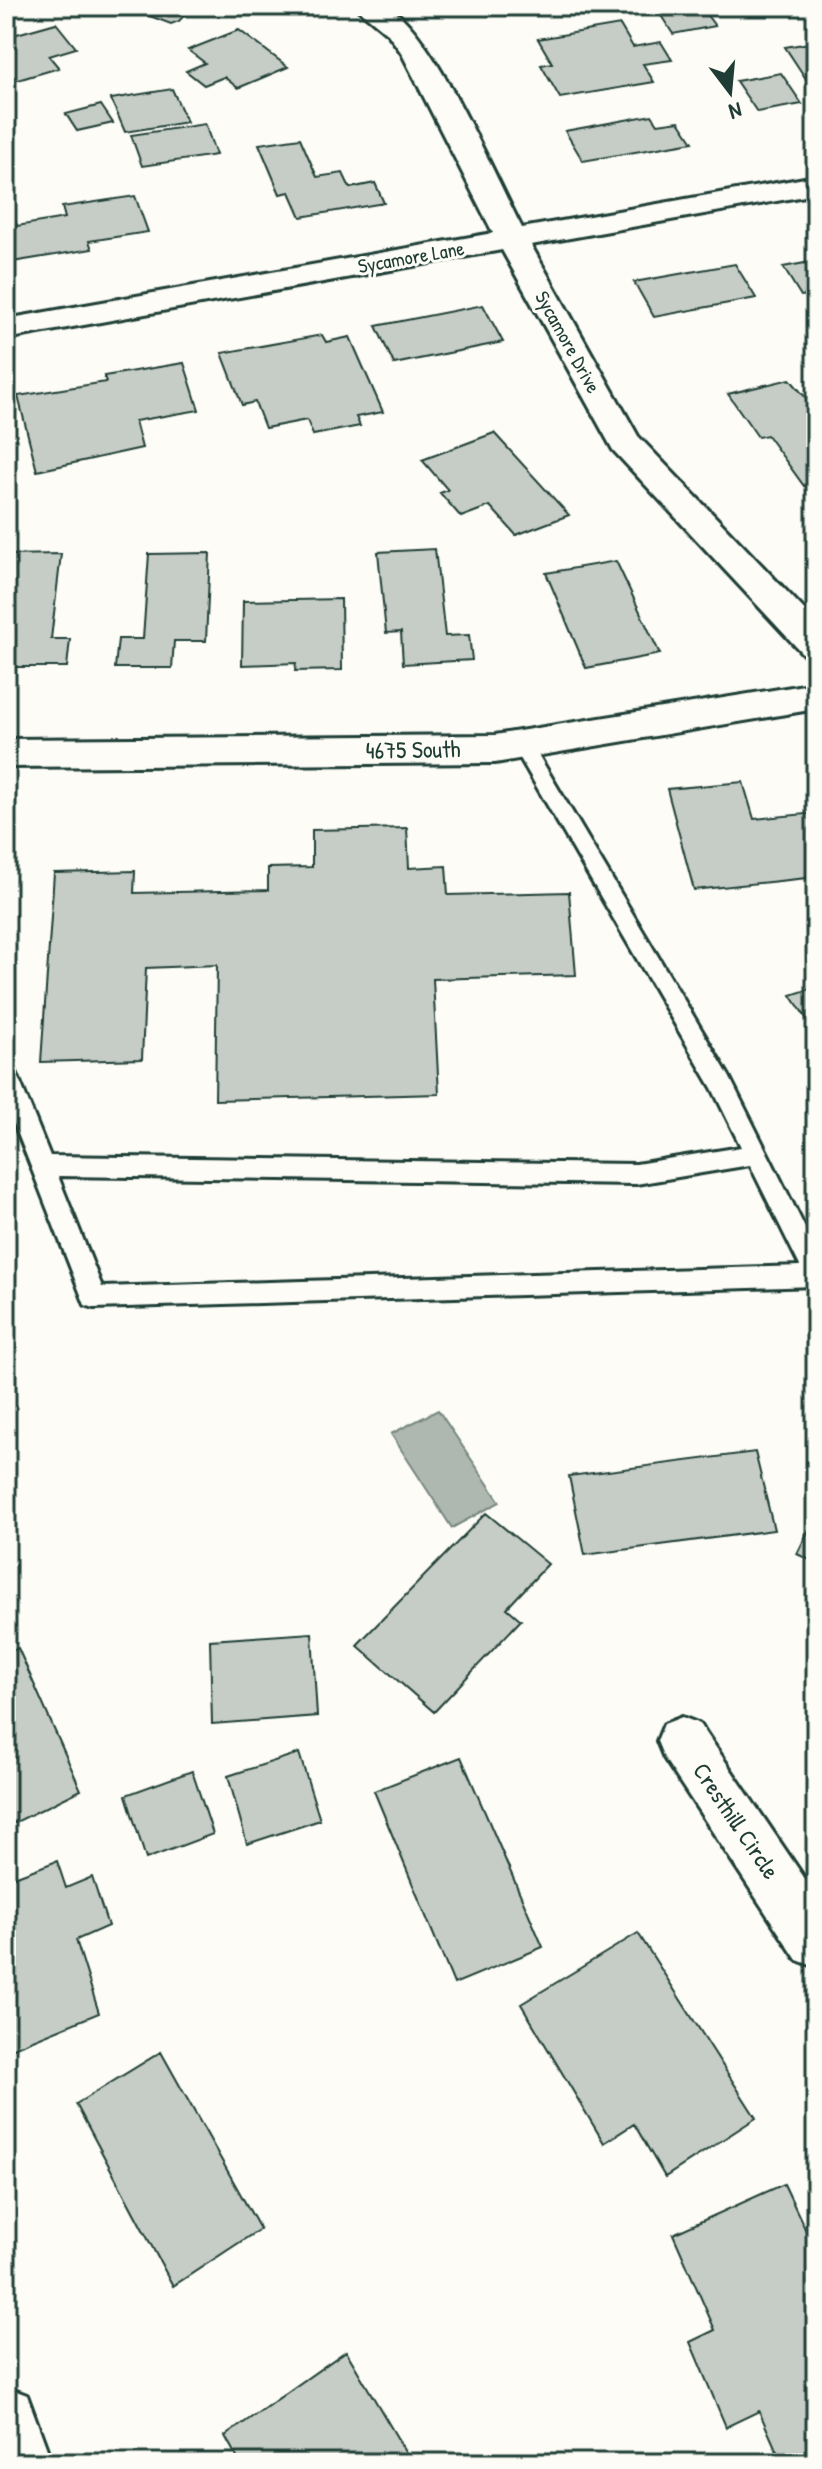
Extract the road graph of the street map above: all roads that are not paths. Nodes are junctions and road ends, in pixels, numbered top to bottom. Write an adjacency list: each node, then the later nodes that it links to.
1 (368, 6): 3 (street, Sycamore Drive)
2 (816, 185): 3 (street, Sycamore Lane)
3 (513, 239): 4 (street, Sycamore Lane); 5 (street, Sycamore Drive)
4 (6, 329)
5 (816, 645)
6 (816, 696): 7 (street, 4675 South)
7 (523, 746): 8 (street, 4675 South); 10 (lane)
8 (6, 753)
9 (6, 1074): 11 (lane)
10 (757, 1154): 11 (lane); 12 (lane)
11 (42, 1166): 12 (lane)
12 (816, 1275)
13 (682, 1741): 14 (street, Cresthill Circle)
14 (816, 1941)
15 (6, 2416): 16 (street)
16 (22, 2463)

